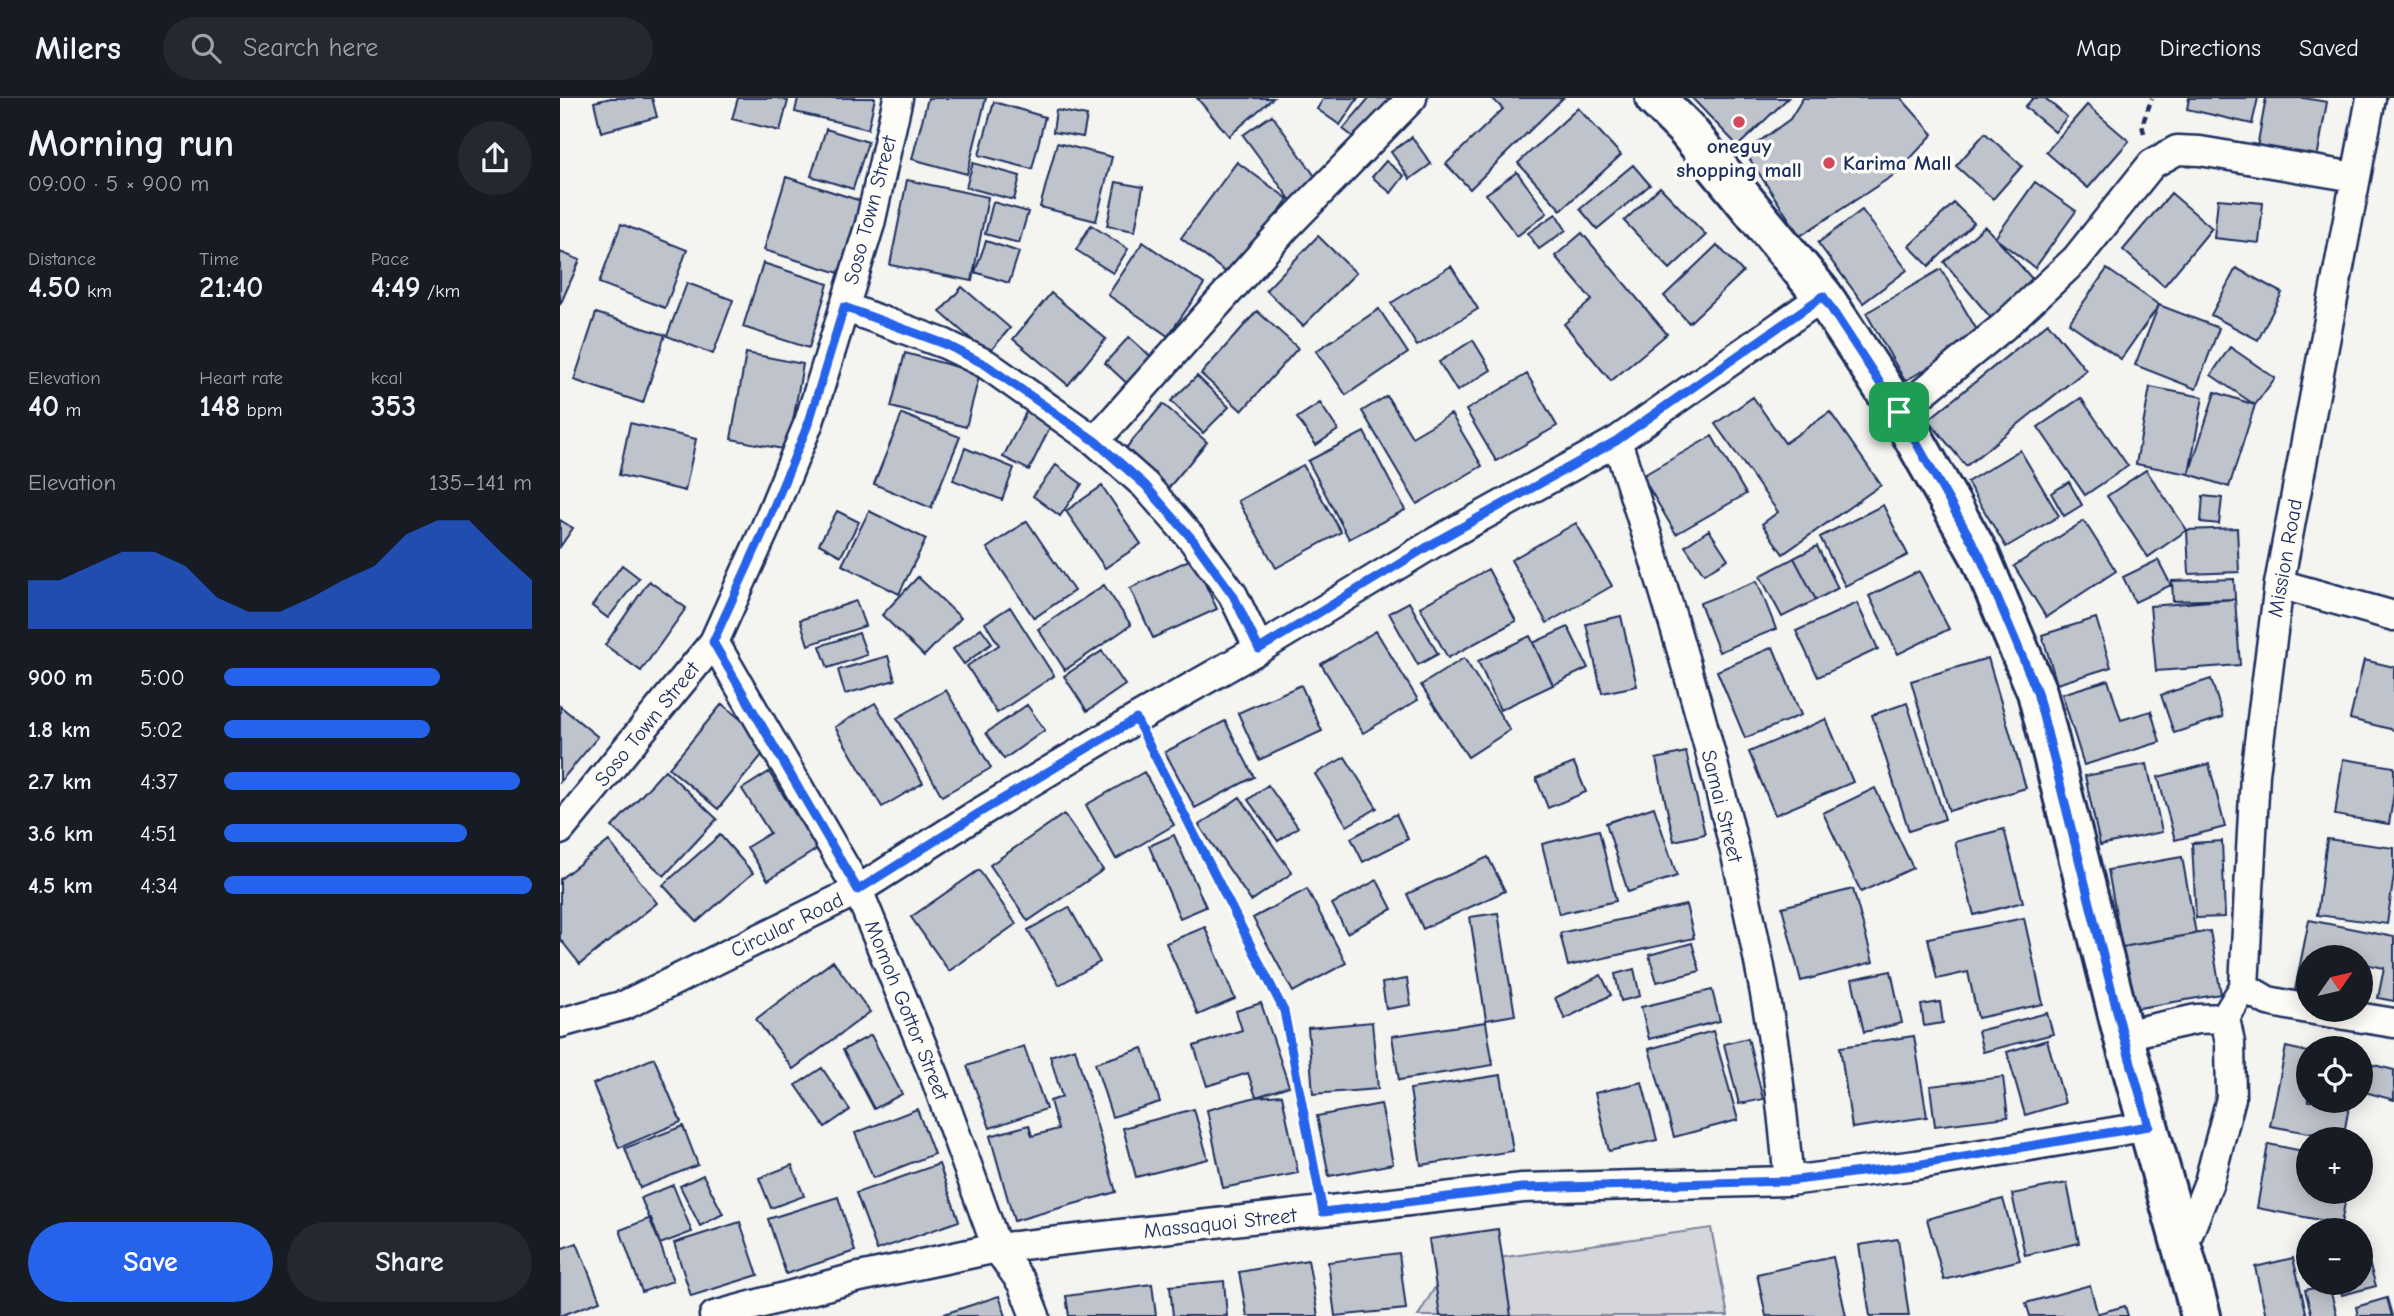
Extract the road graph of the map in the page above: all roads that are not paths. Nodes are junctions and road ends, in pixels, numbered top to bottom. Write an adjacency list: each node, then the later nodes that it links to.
1 (898, 98): 7 (street, Soso Town Street)
2 (1412, 98): 9 (street)
3 (1655, 98): 6 (street)
4 (2371, 98): 5 (street, Mission Road)
5 (2355, 177): 8 (street); 11 (street, Mission Road)
6 (1823, 296): 8 (street); 10 (street, Circular Road)
7 (844, 307): 9 (street); 13 (street, Soso Town Street)
8 (1899, 412): 23 (street)
9 (1095, 441): 14 (street)
10 (1616, 441): 14 (street, Circular Road); 25 (street, Samai Street)
11 (2279, 584): 12 (street); 17 (street, Mission Road)
12 (2394, 616)
13 (713, 642): 15 (street, Soso Town Street); 16 (street, Momoh Gottor Street)
14 (1259, 649): 16 (street, Circular Road)
15 (560, 830)
16 (858, 890): 21 (street, Circular Road); 27 (street, Momoh Gottor Street)
17 (2244, 987): 18 (street); 19 (street, Mission Road)
18 (2296, 1007)
19 (2225, 1018): 23 (street); 26 (street)
20 (2373, 1020): 22 (street)
21 (560, 1023)
22 (2394, 1023)
23 (2123, 1035): 24 (street)
24 (2149, 1126): 25 (street, Massaquoi Street); 26 (street)
25 (1789, 1181): 27 (street, Massaquoi Street)
26 (2183, 1247): 30 (street)
27 (997, 1248): 28 (street, Massaquoi Street); 29 (street, Momoh Gottor Street)
28 (714, 1316)
29 (1035, 1316)
30 (2201, 1316)

